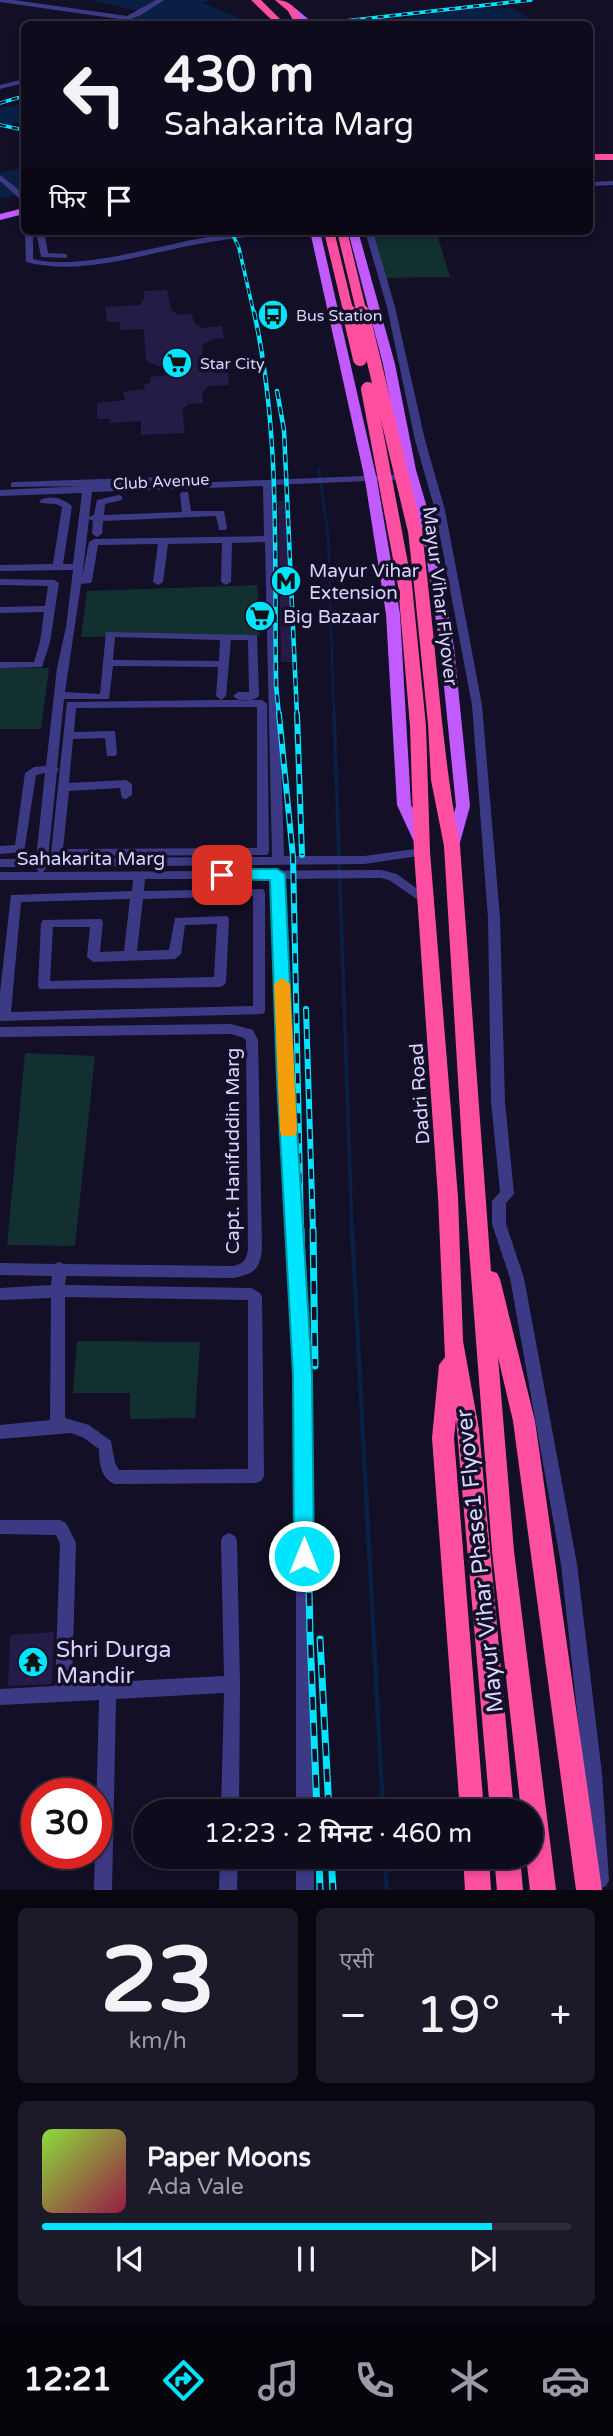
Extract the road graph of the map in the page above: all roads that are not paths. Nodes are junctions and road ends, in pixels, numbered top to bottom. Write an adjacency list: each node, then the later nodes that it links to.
1 (0, 0): 7 (street)
2 (161, 0): 7 (street)
3 (256, 0): 6 (highway)
4 (279, 0): 5 (highway)
5 (292, 10): 11 (highway); 12 (main road)
6 (270, 13): 9 (main road); 10 (highway)
7 (125, 18): 8 (street)
8 (121, 21)
9 (271, 21)
10 (278, 21)
11 (298, 21)
12 (306, 21)
13 (21, 81): 14 (street)
14 (0, 87)
15 (613, 157): 16 (highway)
16 (593, 158)
17 (613, 165): 18 (highway)
18 (593, 166)
19 (0, 177): 22 (street)
20 (613, 183): 21 (street)
21 (593, 184)
22 (21, 196)
23 (21, 210): 24 (main road)
24 (0, 217)
25 (21, 219): 26 (main road)
26 (0, 224)
27 (29, 235): 37 (street)
28 (41, 235): 36 (street)
29 (207, 235): 36 (street)
30 (246, 235): 37 (street)
31 (316, 235): 40 (main road)
32 (330, 235): 85 (highway, Mayur Vihar Flyover, bridge)
33 (343, 235): 84 (highway, Mayur Vihar Flyover, bridge)
34 (354, 235): 38 (main road)
35 (370, 235): 38 (street)
36 (44, 255): 37 (street)
37 (34, 262)
38 (396, 364): 39 (main road); 119 (street)
39 (411, 474): 40 (street); 54 (main road)
40 (371, 476): 41 (street); 55 (main road)
41 (302, 479): 42 (street, Club Avenue); 44 (street, Club Avenue)
42 (268, 484): 44 (street, Club Avenue); 56 (street)
43 (0, 485): 44 (street, Club Avenue)
44 (88, 487): 45 (street, Club Avenue); 51 (street)
45 (0, 493)
46 (252, 493): 47 (street, Club Avenue)
47 (185, 495): 49 (street); 50 (street, Club Avenue)
48 (0, 501): 59 (street)
49 (187, 515): 50 (street, Club Avenue); 52 (street, Club Avenue)
50 (98, 518): 51 (street); 53 (street)
51 (84, 519): 60 (street)
52 (222, 528)
53 (97, 534)
54 (429, 535): 55 (main road); 84 (main road)
55 (381, 538): 85 (main road)
56 (269, 539): 57 (street); 90 (street)
57 (228, 540): 58 (street); 65 (street)
58 (163, 541): 62 (street); 64 (street)
59 (58, 567): 60 (street); 61 (street)
60 (78, 567): 62 (street)
61 (0, 568)
62 (76, 581): 70 (street)
63 (0, 582): 67 (street)
64 (158, 582)
65 (226, 582)
66 (0, 610): 67 (street)
67 (49, 610): 69 (street)
68 (226, 636): 71 (street); 72 (street); 75 (street)
69 (45, 642): 70 (street); 73 (street)
70 (68, 642): 74 (street)
71 (109, 663): 72 (street); 76 (street)
72 (223, 664): 75 (street)
73 (0, 665)
74 (60, 695): 76 (street); 77 (street)
75 (221, 696): 76 (street)
76 (105, 697)
77 (57, 711): 78 (street); 81 (street)
78 (71, 711): 79 (street); 87 (street)
79 (68, 736): 80 (street); 82 (street)
80 (111, 754)
81 (54, 769): 86 (street); 89 (street)
82 (64, 787): 83 (street); 87 (street)
83 (126, 795)
84 (452, 846): 97 (highway)
85 (422, 848): 90 (street, Sahakarita Marg); 94 (highway, Dadri Road)
86 (0, 850)
87 (57, 853): 89 (street)
88 (0, 863): 89 (street, Sahakarita Marg)
89 (42, 864): 90 (street, Sahakarita Marg); 91 (street, Sahakarita Marg); 92 (street, Sahakarita Marg)
90 (277, 868): 91 (street, Sahakarita Marg); 94 (street, Sahakarita Marg); 112 (street)
91 (140, 875): 93 (street)
92 (0, 876)
93 (137, 895): 93 (street); 95 (street)
94 (425, 899): 102 (highway, Dadri Road)
95 (130, 956): 95 (street)
96 (0, 1032): 98 (street, Capt. Hanifuddin Marg)
97 (477, 1225): 119 (highway); 125 (highway, Mayur Vihar Phase1 Flyover)
98 (59, 1268): 99 (street, Capt. Hanifuddin Marg); 100 (street)
99 (0, 1269)
100 (58, 1292): 101 (street); 103 (street); 103 (street)
101 (0, 1294)
102 (453, 1341): 113 (highway); 114 (highway, Mayur Vihar Phase1 Flyover)
103 (57, 1426): 104 (street)
104 (0, 1432)
105 (0, 1527): 109 (street)
106 (229, 1541): 107 (street)
107 (232, 1684): 108 (street); 111 (street)
108 (108, 1689): 109 (street); 120 (street)
109 (63, 1692): 110 (street)
110 (0, 1697)
111 (230, 1799)
112 (304, 1799)
113 (471, 1799)
114 (501, 1799)
115 (229, 1869): 121 (street)
116 (304, 1869): 122 (street)
117 (477, 1869): 123 (highway)
118 (508, 1869): 124 (highway)
119 (592, 1883)
120 (103, 1890)
121 (228, 1890)
122 (305, 1890)
123 (478, 1890)
124 (510, 1890)
125 (543, 1890)

